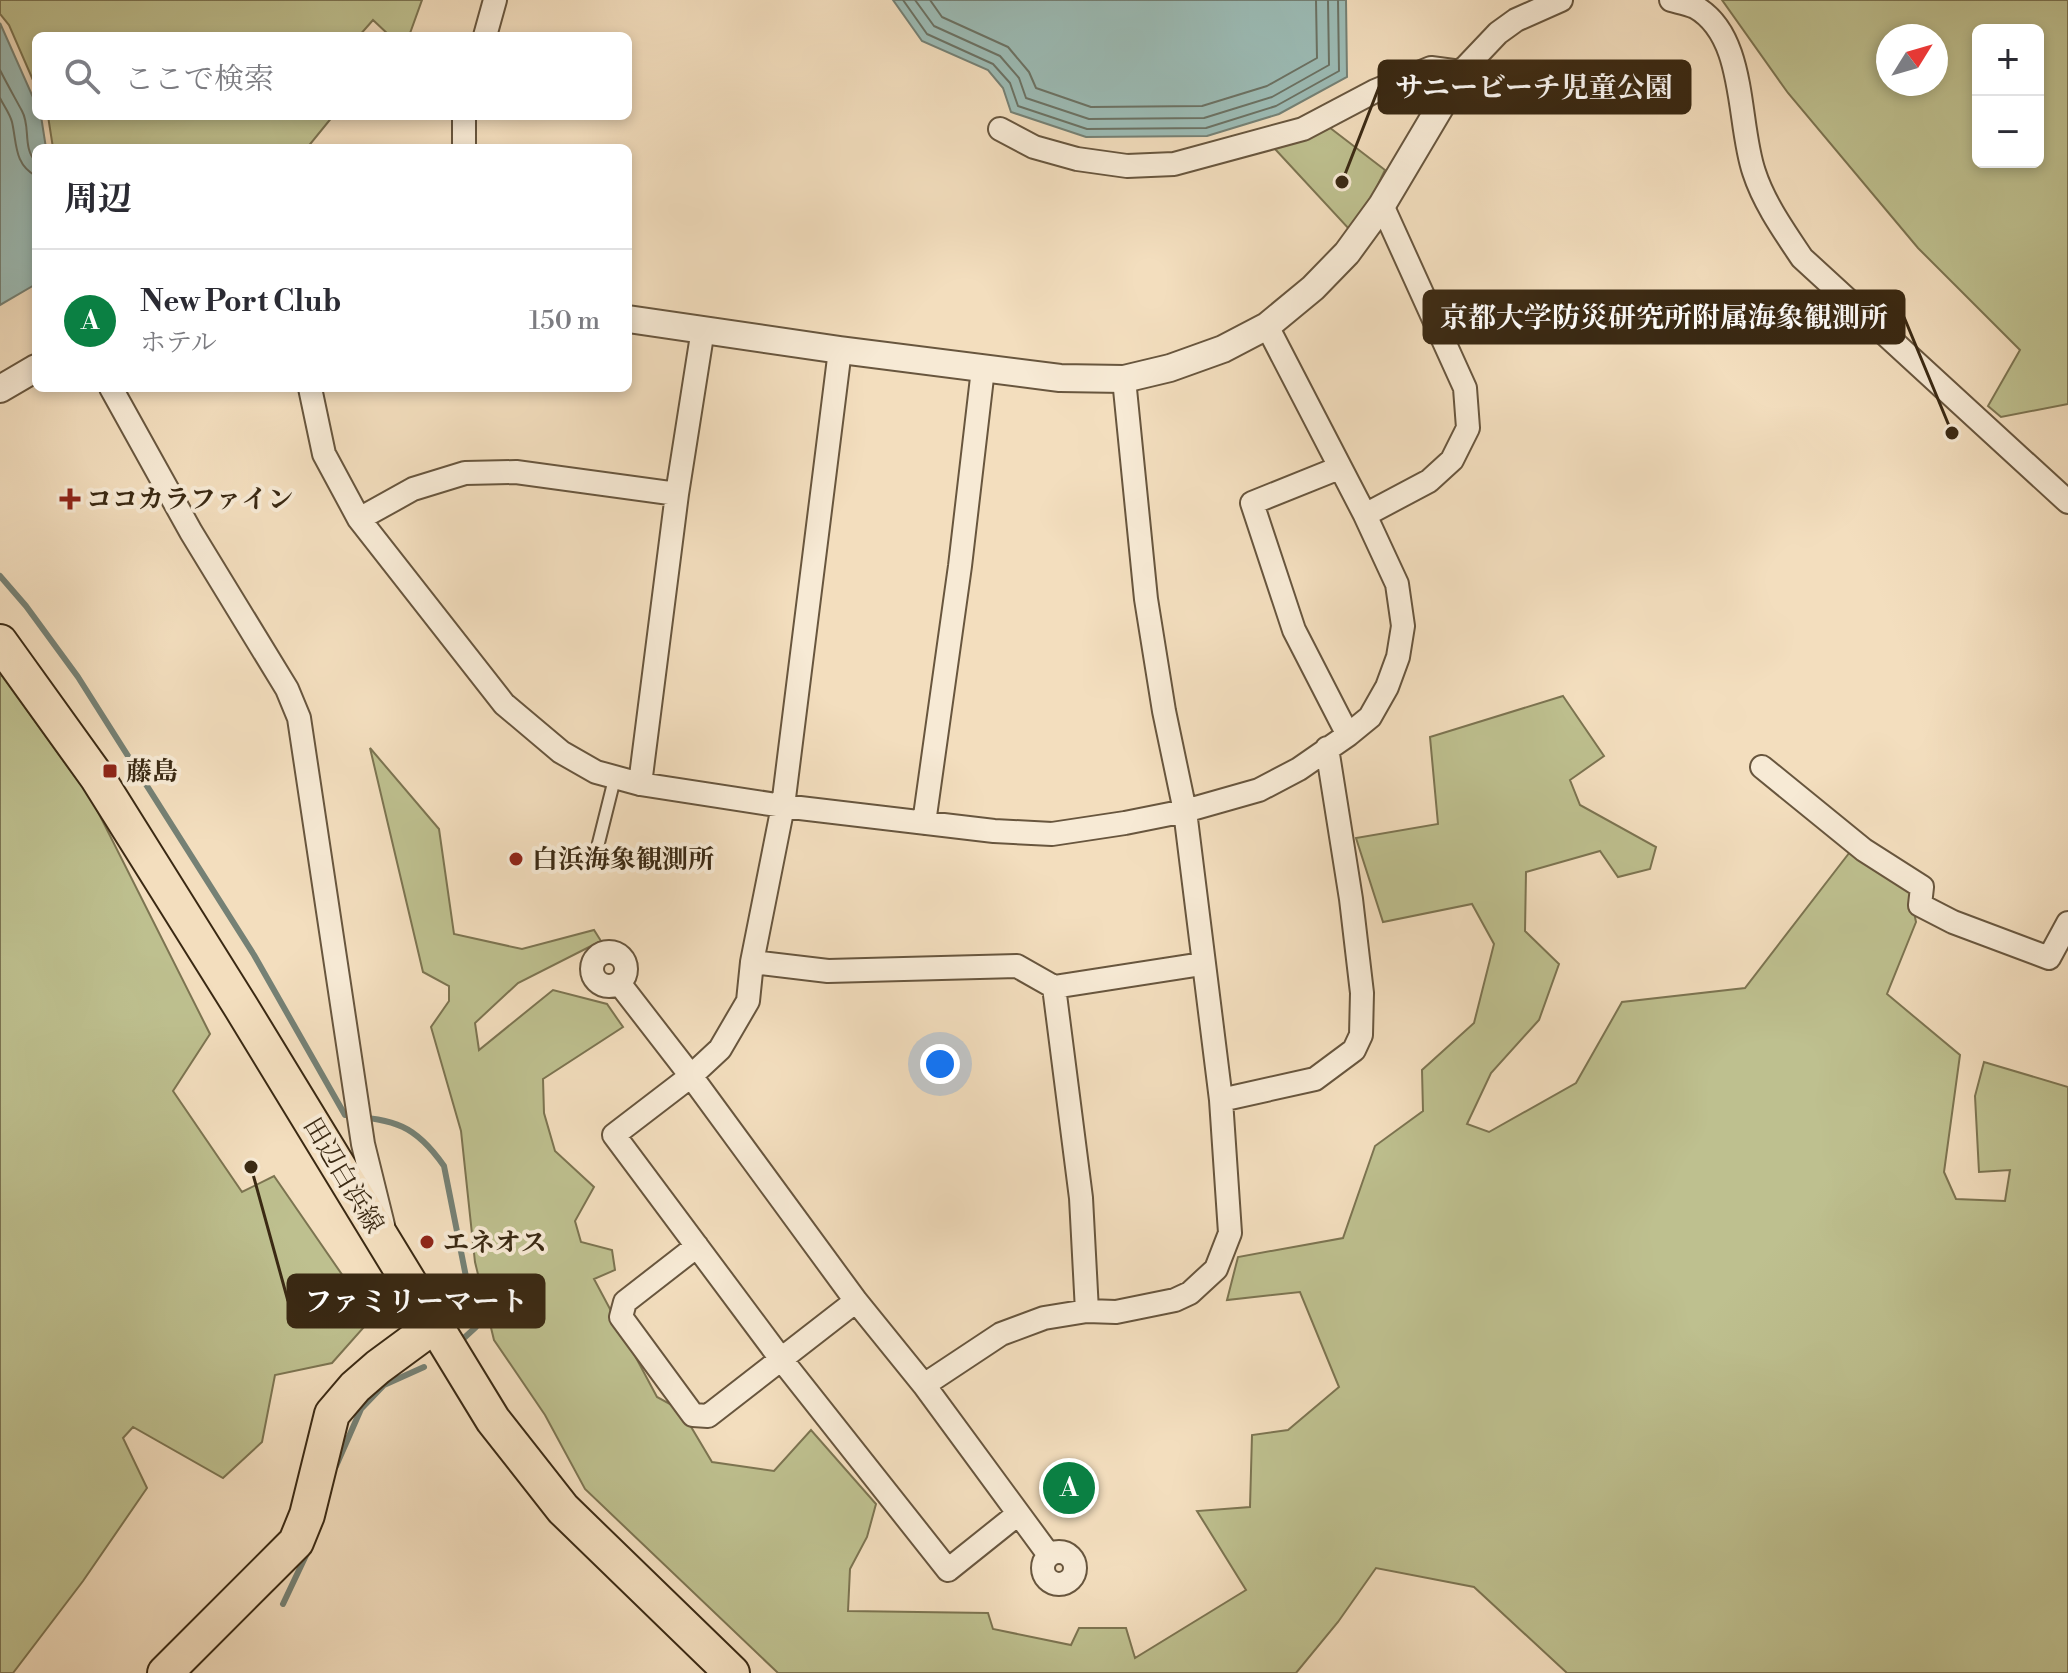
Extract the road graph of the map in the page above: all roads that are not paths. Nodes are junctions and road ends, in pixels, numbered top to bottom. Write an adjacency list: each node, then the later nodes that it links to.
1 (495, 0): 4 (street)
2 (1561, 0): 5 (street)
3 (1671, 0): 22 (street)
4 (486, 32)
5 (1461, 72): 7 (street); 9 (street)
6 (464, 120): 8 (street)
7 (1000, 129)
8 (464, 144)
9 (1382, 205): 11 (street); 23 (street)
10 (632, 320): 12 (street)
11 (1267, 326): 16 (street); 20 (street)
12 (703, 329): 13 (street); 21 (street)
13 (840, 350): 14 (street); 31 (street)
14 (983, 369): 16 (street); 33 (street)
15 (32, 370): 17 (street)
16 (1124, 379): 32 (street)
17 (0, 389)
18 (113, 392): 43 (street)
19 (311, 392): 24 (street)
20 (1339, 468): 23 (street); 26 (street)
21 (677, 494): 24 (street); 30 (street)
22 (2068, 502)
23 (1365, 515): 26 (street)
24 (359, 519): 29 (street)
25 (0, 642): 43 (main road, 田辺白浜線)
26 (1348, 735): 27 (street)
27 (1327, 748): 32 (street); 41 (street)
28 (1762, 767): 35 (street)
29 (615, 777): 30 (street); 34 (lane)
30 (640, 784): 31 (street)
31 (783, 806): 33 (street); 36 (street)
32 (1185, 811): 33 (street); 37 (street)
33 (924, 823)
34 (598, 845)
35 (2068, 923)
36 (752, 962): 39 (street); 40 (street)
37 (1202, 964): 39 (street); 41 (street)
38 (619, 983): 40 (street)
39 (1054, 987): 45 (street)
40 (691, 1076): 42 (street); 44 (street)
41 (1221, 1100): 45 (street)
42 (697, 1246): 47 (street); 47 (street)
43 (390, 1250): 46 (main road, 田辺白浜線)
44 (856, 1301): 47 (street); 48 (street)
45 (1087, 1311): 48 (street)
46 (435, 1325): 51 (main road); 52 (main road, 田辺白浜線)
47 (781, 1359): 49 (street)
48 (924, 1385): 49 (street)
49 (1018, 1514): 50 (street)
50 (1049, 1555)
51 (165, 1673)
52 (732, 1673)

